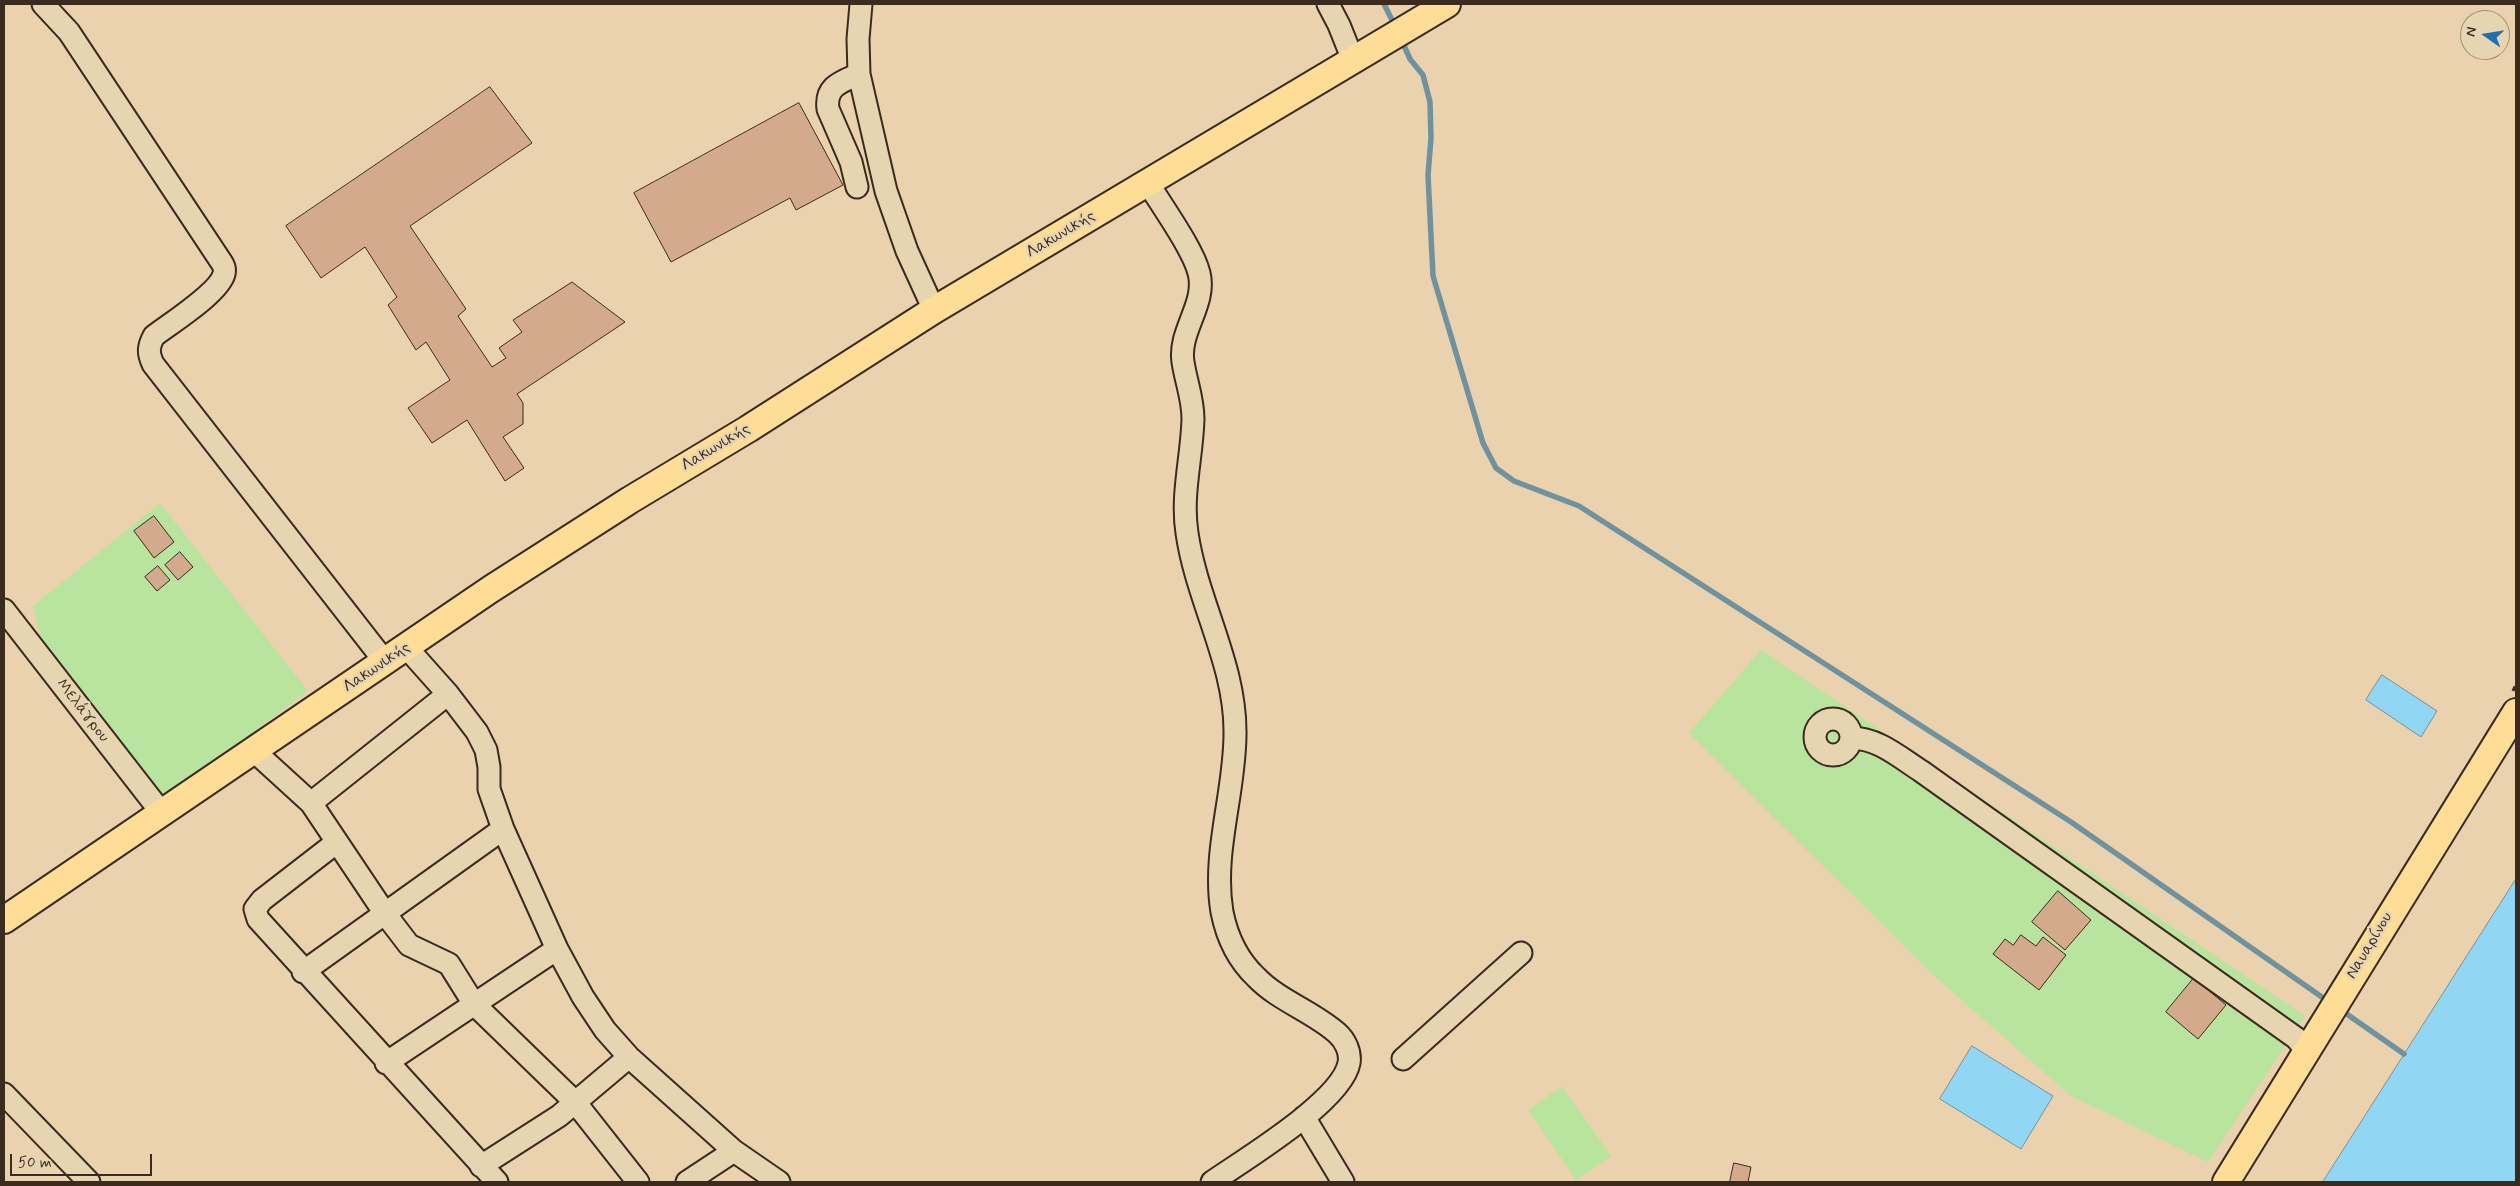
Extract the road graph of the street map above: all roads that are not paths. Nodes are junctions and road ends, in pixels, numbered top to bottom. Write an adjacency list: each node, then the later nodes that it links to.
1 (861, 4): 6 (street)
2 (1328, 4): 5 (street)
3 (47, 5): 12 (street)
4 (1442, 5): 5 (main road, Λακωνικής)
5 (1356, 59): 7 (main road, Λακωνικής)
6 (859, 74): 8 (street); 9 (street)
7 (1148, 183): 9 (main road, Λακωνικής); 33 (street)
8 (857, 187)
9 (934, 310): 11 (main road, Λακωνικής)
10 (4, 610): 18 (street, Μελάγρου)
11 (407, 648): 12 (main road, Λακωνικής); 13 (street)
12 (386, 662): 16 (main road, Λακωνικής)
13 (448, 694): 17 (street); 19 (street)
14 (2516, 712): 27 (main road, Ναυαρίνου)
15 (1851, 738): 27 (street)
16 (254, 750): 17 (street); 18 (main road, Λακωνικής)
17 (311, 803): 20 (street)
18 (161, 812): 22 (main road, Λακωνικής)
19 (503, 829): 21 (street); 23 (street)
20 (337, 842): 21 (street); 25 (street)
21 (386, 915): 25 (street); 26 (street)
22 (4, 920)
23 (557, 949): 26 (street); 28 (street)
24 (1521, 953): 29 (street)
25 (303, 972): 30 (street)
26 (474, 1004): 30 (street); 32 (street)
27 (2312, 1042): 43 (main road, Ναυαρίνου)
28 (629, 1057): 32 (street); 34 (street)
29 (1403, 1059)
30 (386, 1063): 35 (street)
31 (4, 1094): 36 (street)
32 (575, 1102): 35 (street); 38 (street)
33 (1304, 1117): 41 (street); 42 (street)
34 (734, 1151): 39 (street); 40 (street)
35 (481, 1166): 37 (street)
36 (89, 1182)
37 (497, 1182)
38 (638, 1182)
39 (687, 1182)
40 (779, 1182)
41 (1212, 1182)
42 (1343, 1182)
43 (2226, 1182)

